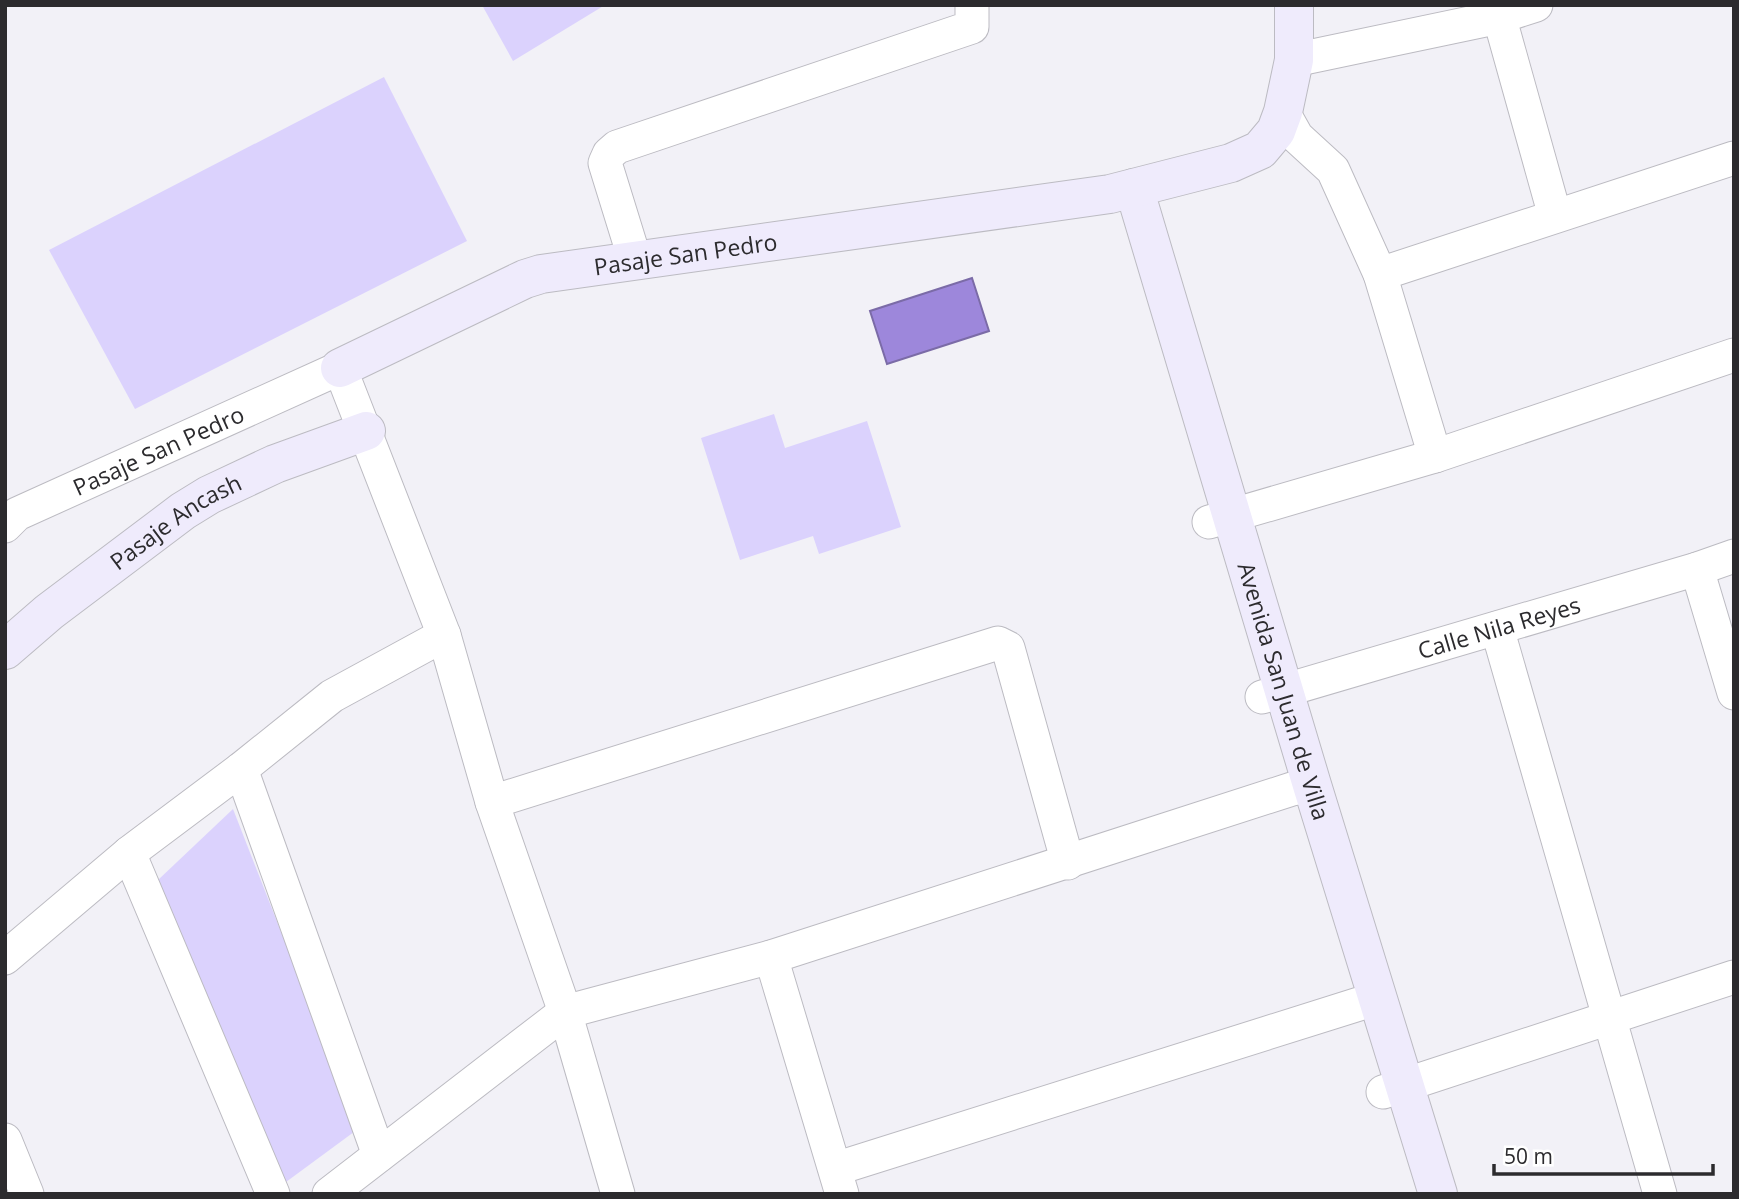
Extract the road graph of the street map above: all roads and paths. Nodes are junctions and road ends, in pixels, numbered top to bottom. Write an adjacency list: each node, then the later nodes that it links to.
1 (972, 5): 10 (street)
2 (1294, 5): 5 (street, Pasaje San Pedro)
3 (1536, 5): 4 (street)
4 (1497, 11): 5 (street); 9 (street)
5 (1294, 60): 6 (street, Pasaje San Pedro)
6 (1283, 112): 8 (street, Pasaje San Pedro); 11 (street)
7 (1734, 158): 9 (street)
8 (1122, 191): 10 (street, Pasaje San Pedro); 17 (street, Avenida San Juan de Villa)
9 (1555, 216): 11 (street)
10 (635, 260): 13 (street, Pasaje San Pedro)
11 (1380, 274): 15 (street)
12 (1734, 355): 15 (street)
13 (341, 368): 14 (street); 16 (street, Pasaje San Pedro)
14 (366, 431): 21 (street); 22 (street, Pasaje Ancash)
15 (1436, 456): 17 (street)
16 (9, 509)
17 (1220, 519): 24 (street, Avenida San Juan de Villa)
18 (1734, 556): 19 (street, Calle Nila Reyes)
19 (1697, 569): 20 (street, Calle Nila Reyes); 23 (street)
20 (1497, 628): 24 (street, Calle Nila Reyes); 35 (street)
21 (444, 635): 25 (street); 27 (street)
22 (5, 650)
23 (1734, 693)
24 (1273, 694): 26 (street, Avenida San Juan de Villa)
25 (242, 769): 28 (street); 38 (street)
26 (1302, 787): 29 (street); 33 (street, Avenida San Juan de Villa); 36 (street, Avenida San Juan de Villa)
27 (492, 802): 29 (street); 34 (street)
28 (129, 853): 31 (street); 41 (street)
29 (1068, 863): 30 (street)
30 (771, 957): 34 (street); 39 (street)
31 (5, 958)
32 (1734, 977): 35 (street)
33 (1359, 1004): 36 (street, Avenida San Juan de Villa); 39 (street)
34 (565, 1012): 38 (street); 43 (street)
35 (1610, 1017): 36 (street); 46 (street)
36 (1394, 1089): 44 (street, Avenida San Juan de Villa); 45 (street, Avenida San Juan de Villa)
37 (5, 1140): 40 (street)
38 (379, 1155): 42 (street)
39 (839, 1181)
40 (27, 1194)
41 (273, 1194)
42 (328, 1194)
43 (618, 1194)
44 (1416, 1194)
45 (1438, 1194)
46 (1660, 1194)

